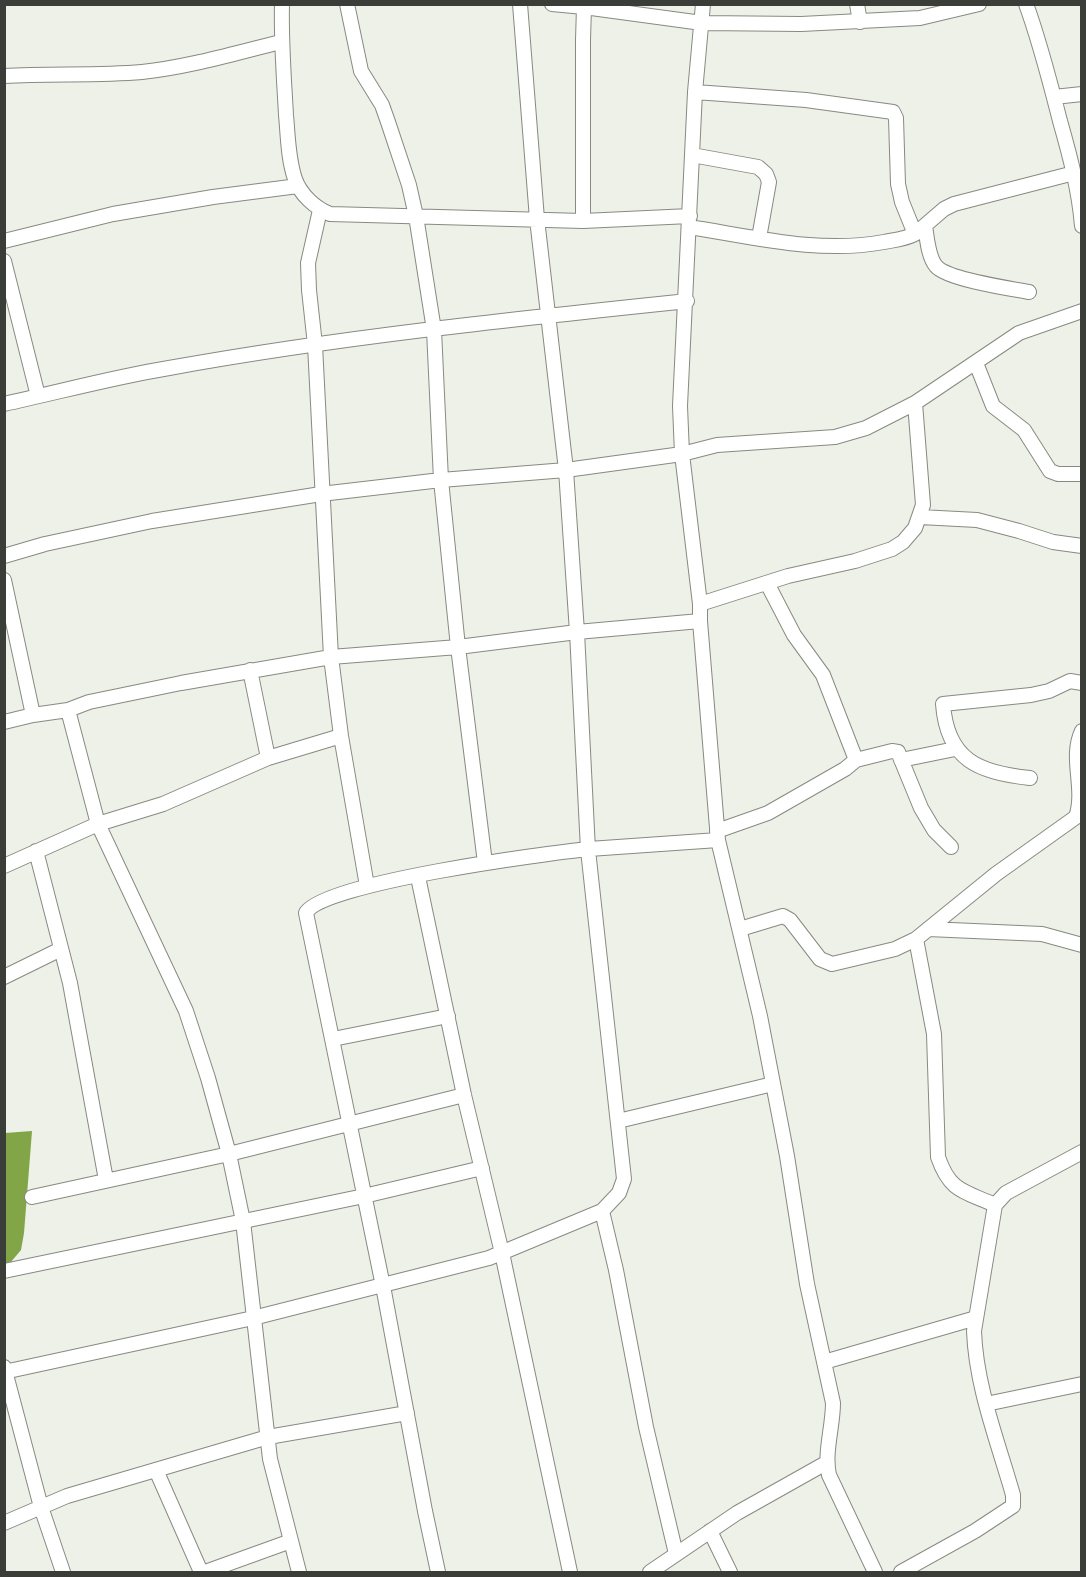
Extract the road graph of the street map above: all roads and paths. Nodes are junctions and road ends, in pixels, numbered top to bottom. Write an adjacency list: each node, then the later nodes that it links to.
1 (282, 4): 12 (street)
2 (347, 4): 21 (street)
3 (520, 4): 22 (street)
4 (552, 4): 9 (street)
5 (703, 4): 11 (street)
6 (857, 4): 10 (street)
7 (980, 4): 10 (street)
8 (1026, 4): 16 (street)
9 (584, 7): 11 (street); 23 (street)
10 (860, 22): 11 (street)
11 (702, 23): 14 (street)
12 (281, 42): 13 (street); 19 (street)
13 (4, 76)
14 (695, 92): 17 (street); 26 (street)
15 (1082, 94): 16 (street)
16 (1054, 97): 18 (street)
17 (692, 155): 24 (street); 27 (street)
18 (1074, 173): 25 (street); 26 (street)
19 (298, 186): 20 (street); 28 (street)
20 (320, 210): 21 (street); 35 (street)
21 (416, 216): 22 (street); 34 (street)
22 (537, 219): 23 (street); 33 (street)
23 (583, 221): 24 (street)
24 (690, 221): 27 (street); 31 (street)
25 (1082, 226)
26 (920, 230): 27 (street); 30 (street)
27 (759, 238)
28 (4, 241)
29 (4, 261): 37 (street)
30 (1029, 292)
31 (687, 301): 33 (street); 40 (street)
32 (1082, 311): 36 (street)
33 (547, 315): 34 (street); 41 (street)
34 (434, 330): 35 (street); 43 (street)
35 (315, 345): 37 (street); 44 (street)
36 (976, 363): 38 (street); 42 (street)
37 (38, 396): 39 (street)
38 (915, 403): 40 (street); 45 (street)
39 (4, 404)
40 (682, 453): 41 (street); 50 (street)
41 (566, 470): 43 (street); 52 (street)
42 (1082, 474)
43 (441, 480): 44 (street); 53 (street)
44 (321, 494): 47 (street); 54 (street)
45 (920, 516): 46 (street); 49 (street)
46 (1082, 546)
47 (4, 556)
48 (4, 580): 58 (street)
49 (767, 583): 50 (street); 64 (street)
50 (700, 604): 51 (street)
51 (700, 621): 52 (street); 68 (street)
52 (577, 632): 53 (street); 70 (street)
53 (458, 647): 54 (street); 72 (street)
54 (331, 657): 55 (street); 61 (street)
55 (250, 670): 57 (street); 63 (street)
56 (1082, 683): 62 (street)
57 (68, 710): 58 (street); 67 (street)
58 (33, 715): 59 (street)
59 (4, 722)
60 (1082, 731): 77 (street)
61 (341, 736): 63 (street); 75 (street)
62 (955, 749): 65 (street); 66 (street)
63 (268, 758): 67 (street)
64 (856, 760): 65 (street); 68 (street)
65 (901, 760): 69 (street)
66 (1030, 778)
67 (99, 824): 71 (street); 89 (street)
68 (717, 836): 70 (street); 76 (street)
69 (951, 847)
70 (588, 849): 72 (street); 86 (street)
71 (36, 851): 73 (street); 80 (street)
72 (485, 863): 74 (street)
73 (4, 866)
74 (418, 877): 75 (street); 82 (street)
75 (367, 886): 83 (street)
76 (740, 929): 78 (street); 84 (street)
77 (928, 929): 78 (street); 79 (street)
78 (916, 939): 94 (street)
79 (1082, 945)
80 (61, 949): 81 (street); 91 (street)
81 (4, 977)
82 (448, 1016): 83 (street); 85 (street)
83 (333, 1039): 87 (street)
84 (773, 1084): 86 (street); 102 (street)
85 (464, 1095): 87 (street); 90 (street)
86 (618, 1121): 95 (street)
87 (349, 1124): 89 (street); 92 (street)
88 (1082, 1152): 94 (street)
89 (228, 1154): 91 (street); 96 (street)
90 (482, 1168): 92 (street); 97 (street)
91 (106, 1180): 93 (street)
92 (364, 1196): 96 (street); 99 (street)
93 (32, 1197)
94 (995, 1205): 101 (street)
95 (602, 1211): 97 (street); 114 (street)
96 (243, 1221): 98 (street); 100 (street)
97 (502, 1253): 99 (street); 119 (street)
98 (4, 1271)
99 (383, 1286): 100 (street); 106 (street)
100 (253, 1318): 103 (street); 107 (street)
101 (976, 1318): 102 (street); 105 (street)
102 (824, 1362): 108 (street)
103 (5, 1370): 110 (street)
104 (1082, 1384): 105 (street)
105 (986, 1404): 123 (street)
106 (407, 1413): 107 (street); 118 (street)
107 (268, 1437): 109 (street); 113 (street)
108 (826, 1462): 112 (street); 122 (street)
109 (156, 1470): 110 (street); 116 (street)
110 (41, 1507): 111 (street); 115 (street)
111 (4, 1524)
112 (710, 1531): 114 (street); 121 (street)
113 (291, 1541): 116 (street); 117 (street)
114 (676, 1554): 120 (street)
115 (63, 1572)
116 (203, 1572)
117 (299, 1572)
118 (438, 1572)
119 (570, 1572)
120 (650, 1572)
121 (730, 1572)
122 (875, 1572)
123 (901, 1572)

